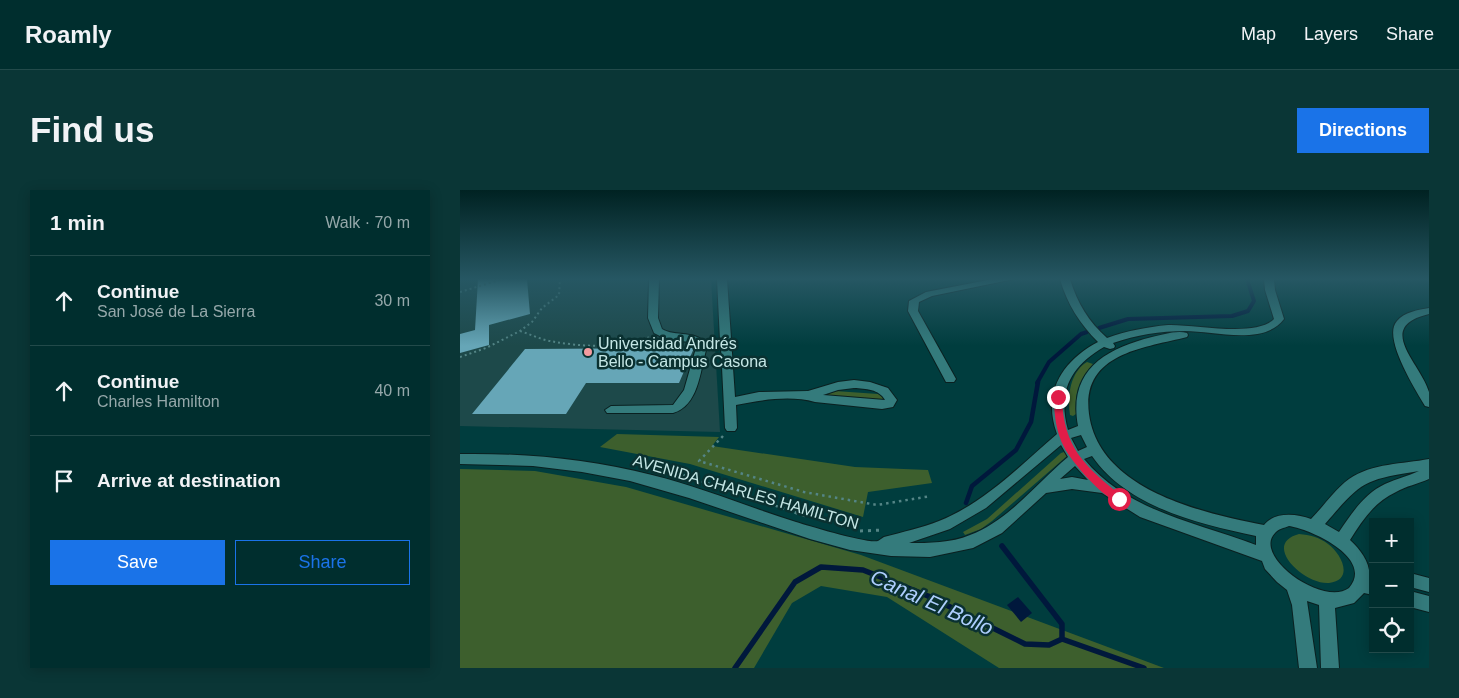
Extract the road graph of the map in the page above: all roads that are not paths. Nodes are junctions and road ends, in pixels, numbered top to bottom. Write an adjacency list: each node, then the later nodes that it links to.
1 (654, 301): 10 (street)
2 (723, 301): 9 (street)
3 (914, 301): 12 (street)
4 (1074, 301): 8 (street)
5 (1274, 301): 7 (street)
6 (1429, 311): 15 (street)
7 (1215, 330): 8 (street); 11 (street)
8 (1105, 342): 11 (street); 19 (street)
9 (725, 343): 10 (street); 14 (street)
10 (701, 348): 16 (street)
11 (1118, 352): 18 (street)
12 (950, 379)
13 (808, 395): 13 (street); 14 (street)
14 (729, 402): 17 (street)
15 (1429, 403)
16 (610, 410)
17 (731, 428)
18 (1085, 429): 19 (street, AVENIDA CHARLES HAMILTON); 20 (street)
19 (1063, 436): 21 (street); 30 (street, AVENIDA CHARLES HAMILTON)
20 (1095, 449): 21 (street, AVENIDA CHARLES HAMILTON); 28 (street)
21 (1075, 458): 25 (street, AVENIDA CHARLES HAMILTON); 26 (street)
22 (460, 459): 30 (street, AVENIDA CHARLES HAMILTON)
23 (1429, 464): 27 (street)
24 (1429, 472): 29 (street)
25 (1041, 488): 26 (street); 30 (street, AVENIDA CHARLES HAMILTON)
26 (1104, 488): 31 (street)
27 (1314, 525): 28 (street); 29 (street)
28 (1266, 532): 31 (street)
29 (1342, 541): 32 (street)
30 (874, 546)
31 (1266, 556): 36 (street)
32 (1366, 567): 35 (street)
33 (1414, 581): 34 (street)
34 (1429, 585)
35 (1366, 587): 37 (street)
36 (1294, 588): 37 (street); 40 (street)
37 (1327, 600): 41 (street)
38 (1414, 600): 39 (street)
39 (1429, 604)
40 (1308, 668)
41 (1330, 668)

